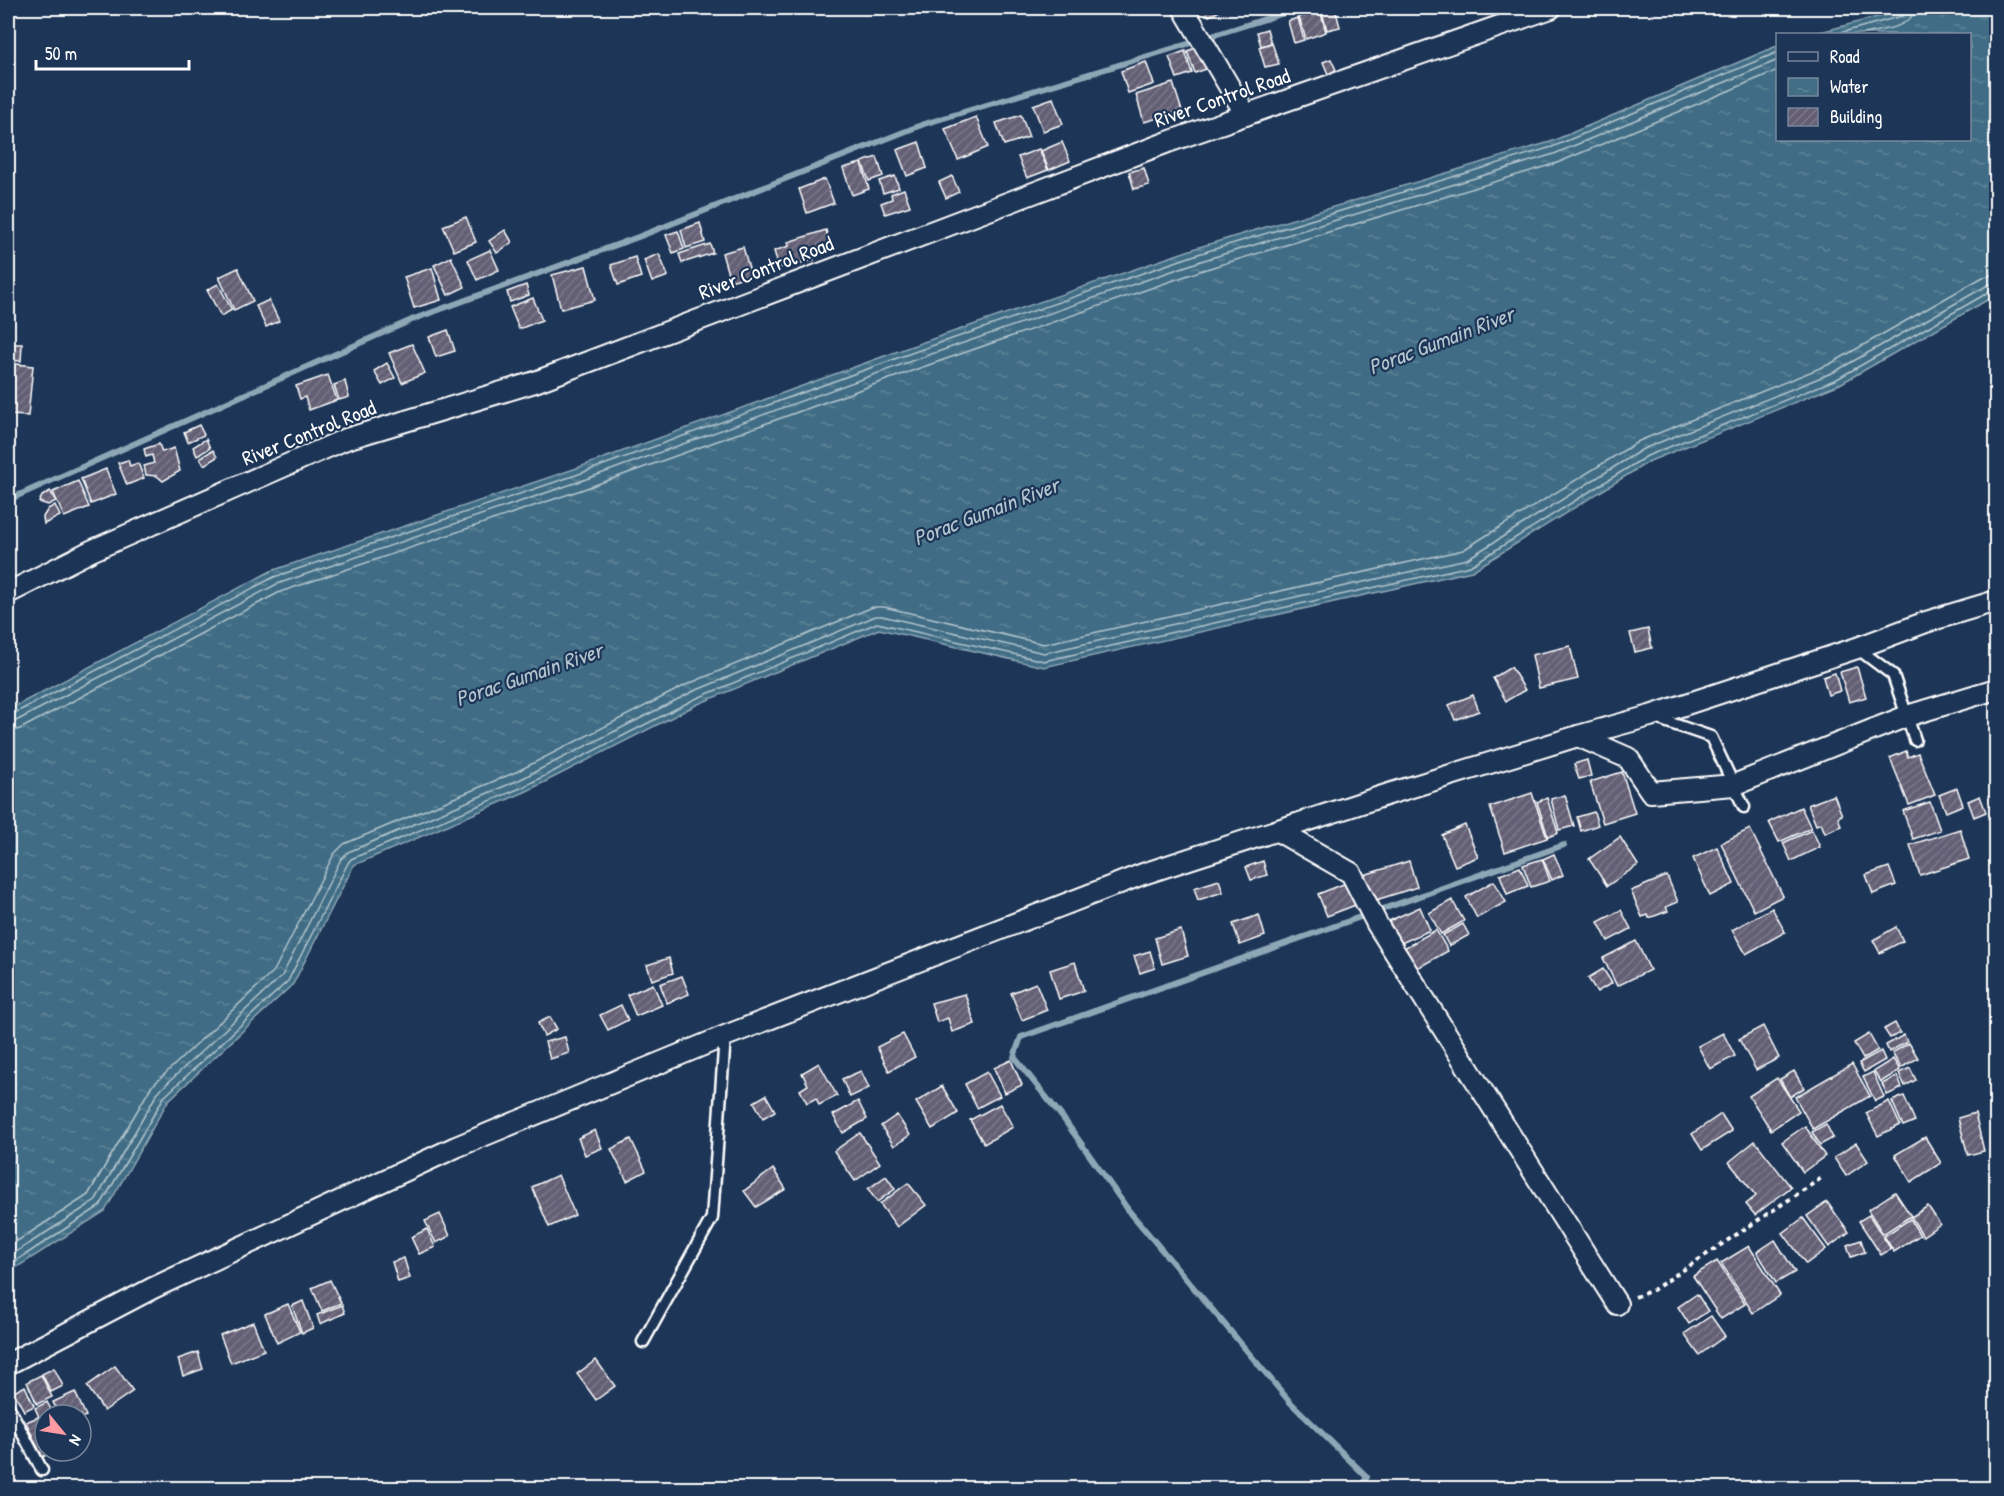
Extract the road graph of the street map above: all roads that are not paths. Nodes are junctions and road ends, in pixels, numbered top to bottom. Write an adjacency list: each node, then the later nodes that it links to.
1 (1183, 8): 3 (street)
2 (1551, 8): 3 (street, River Control Road)
3 (1246, 115): 4 (street, River Control Road)
4 (8, 593)
5 (1996, 602): 6 (street)
6 (1857, 648): 8 (street); 9 (lane)
7 (1996, 689): 9 (street)
8 (1650, 716): 10 (street); 12 (lane)
9 (1907, 717): 11 (lane); 12 (street)
10 (1578, 736): 12 (street); 14 (street)
11 (1915, 740)
12 (1734, 785): 13 (lane)
13 (1744, 807)
14 (1278, 831): 15 (street); 16 (street)
15 (725, 1036): 17 (lane); 18 (street)
16 (1617, 1304)
17 (643, 1342)
18 (8, 1364)
19 (8, 1406): 20 (lane)
20 (42, 1470)

